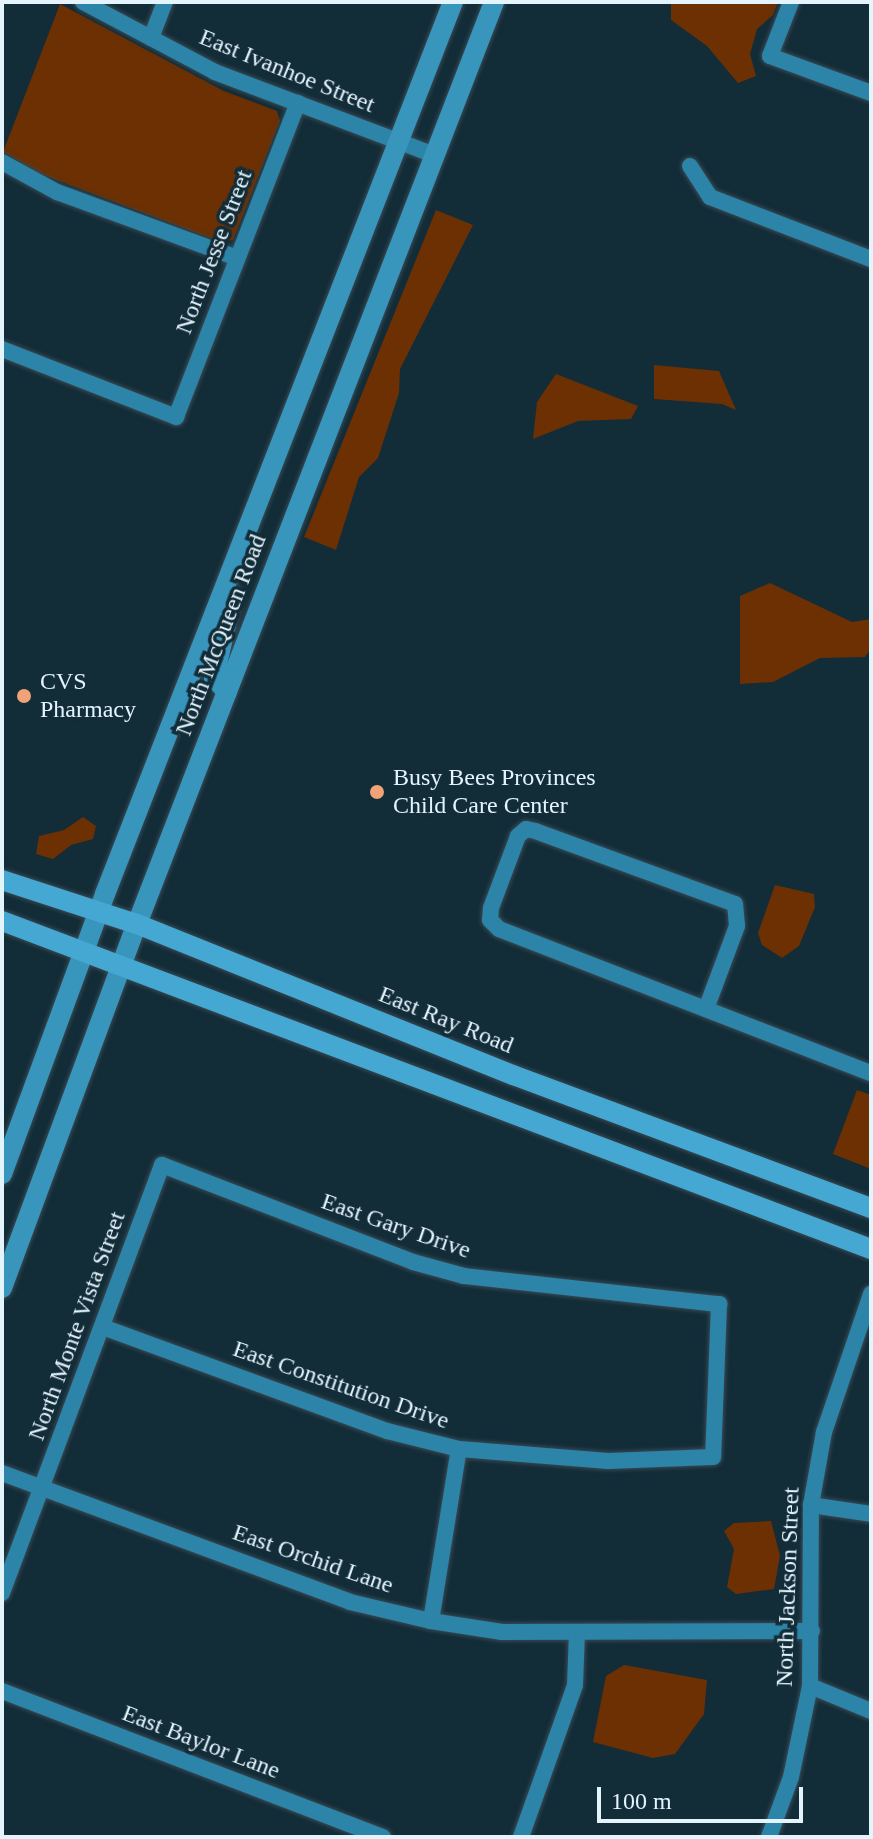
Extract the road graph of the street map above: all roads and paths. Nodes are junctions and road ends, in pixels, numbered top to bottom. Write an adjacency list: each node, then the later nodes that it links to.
1 (83, 2): 6 (street, East Ivanhoe Street)
2 (165, 2): 6 (street)
3 (453, 2): 9 (main road, North McQueen Road)
4 (494, 2): 10 (main road, North McQueen Road)
5 (791, 2): 7 (street)
6 (151, 38): 8 (street, East Ivanhoe Street)
7 (871, 93)
8 (298, 103): 9 (street, East Ivanhoe Street); 13 (street, North Jesse Street)
9 (399, 142): 10 (street, East Ivanhoe Street); 16 (main road, North McQueen Road)
10 (435, 155): 17 (main road, North McQueen Road)
11 (2, 162): 13 (street)
12 (690, 166): 14 (street)
13 (237, 258): 15 (street, North Jesse Street)
14 (871, 259)
15 (2, 349)
16 (238, 551): 17 (main road); 19 (main road, North McQueen Road)
17 (227, 692): 21 (main road, North McQueen Road)
18 (2, 880): 19 (main road, East Ray Road)
19 (99, 910): 21 (main road, East Ray Road); 22 (main road, North McQueen Road)
20 (2, 921): 22 (main road)
21 (137, 924): 23 (main road, North McQueen Road); 28 (main road, East Ray Road)
22 (85, 951): 23 (main road); 27 (main road, North McQueen Road)
23 (122, 965): 29 (main road); 30 (main road, North McQueen Road)
24 (706, 1009): 24 (street); 25 (street)
25 (871, 1073)
26 (162, 1165): 32 (street, North Monte Vista Street); 34 (street, East Gary Drive)
27 (2, 1174)
28 (871, 1208)
29 (871, 1249)
30 (2, 1288)
31 (871, 1294): 37 (street, North Jackson Street)
32 (103, 1327): 33 (street, East Constitution Drive); 36 (street, North Monte Vista Street)
33 (459, 1449): 34 (street, East Constitution Drive); 40 (street)
34 (713, 1457)
35 (2, 1473): 36 (street, East Orchid Lane)
36 (42, 1487): 39 (street, North Monte Vista Street); 40 (street, East Orchid Lane)
37 (811, 1505): 38 (street); 41 (street, North Jackson Street)
38 (871, 1514)
39 (2, 1593)
40 (431, 1621): 42 (street, East Orchid Lane)
41 (812, 1631): 42 (street, East Orchid Lane); 43 (street, North Jackson Street)
42 (577, 1633): 47 (street)
43 (810, 1686): 45 (street); 48 (street, North Jackson Street)
44 (2, 1691): 46 (street, East Baylor Lane)
45 (871, 1711)
46 (383, 1837)
47 (521, 1837)
48 (769, 1837)

